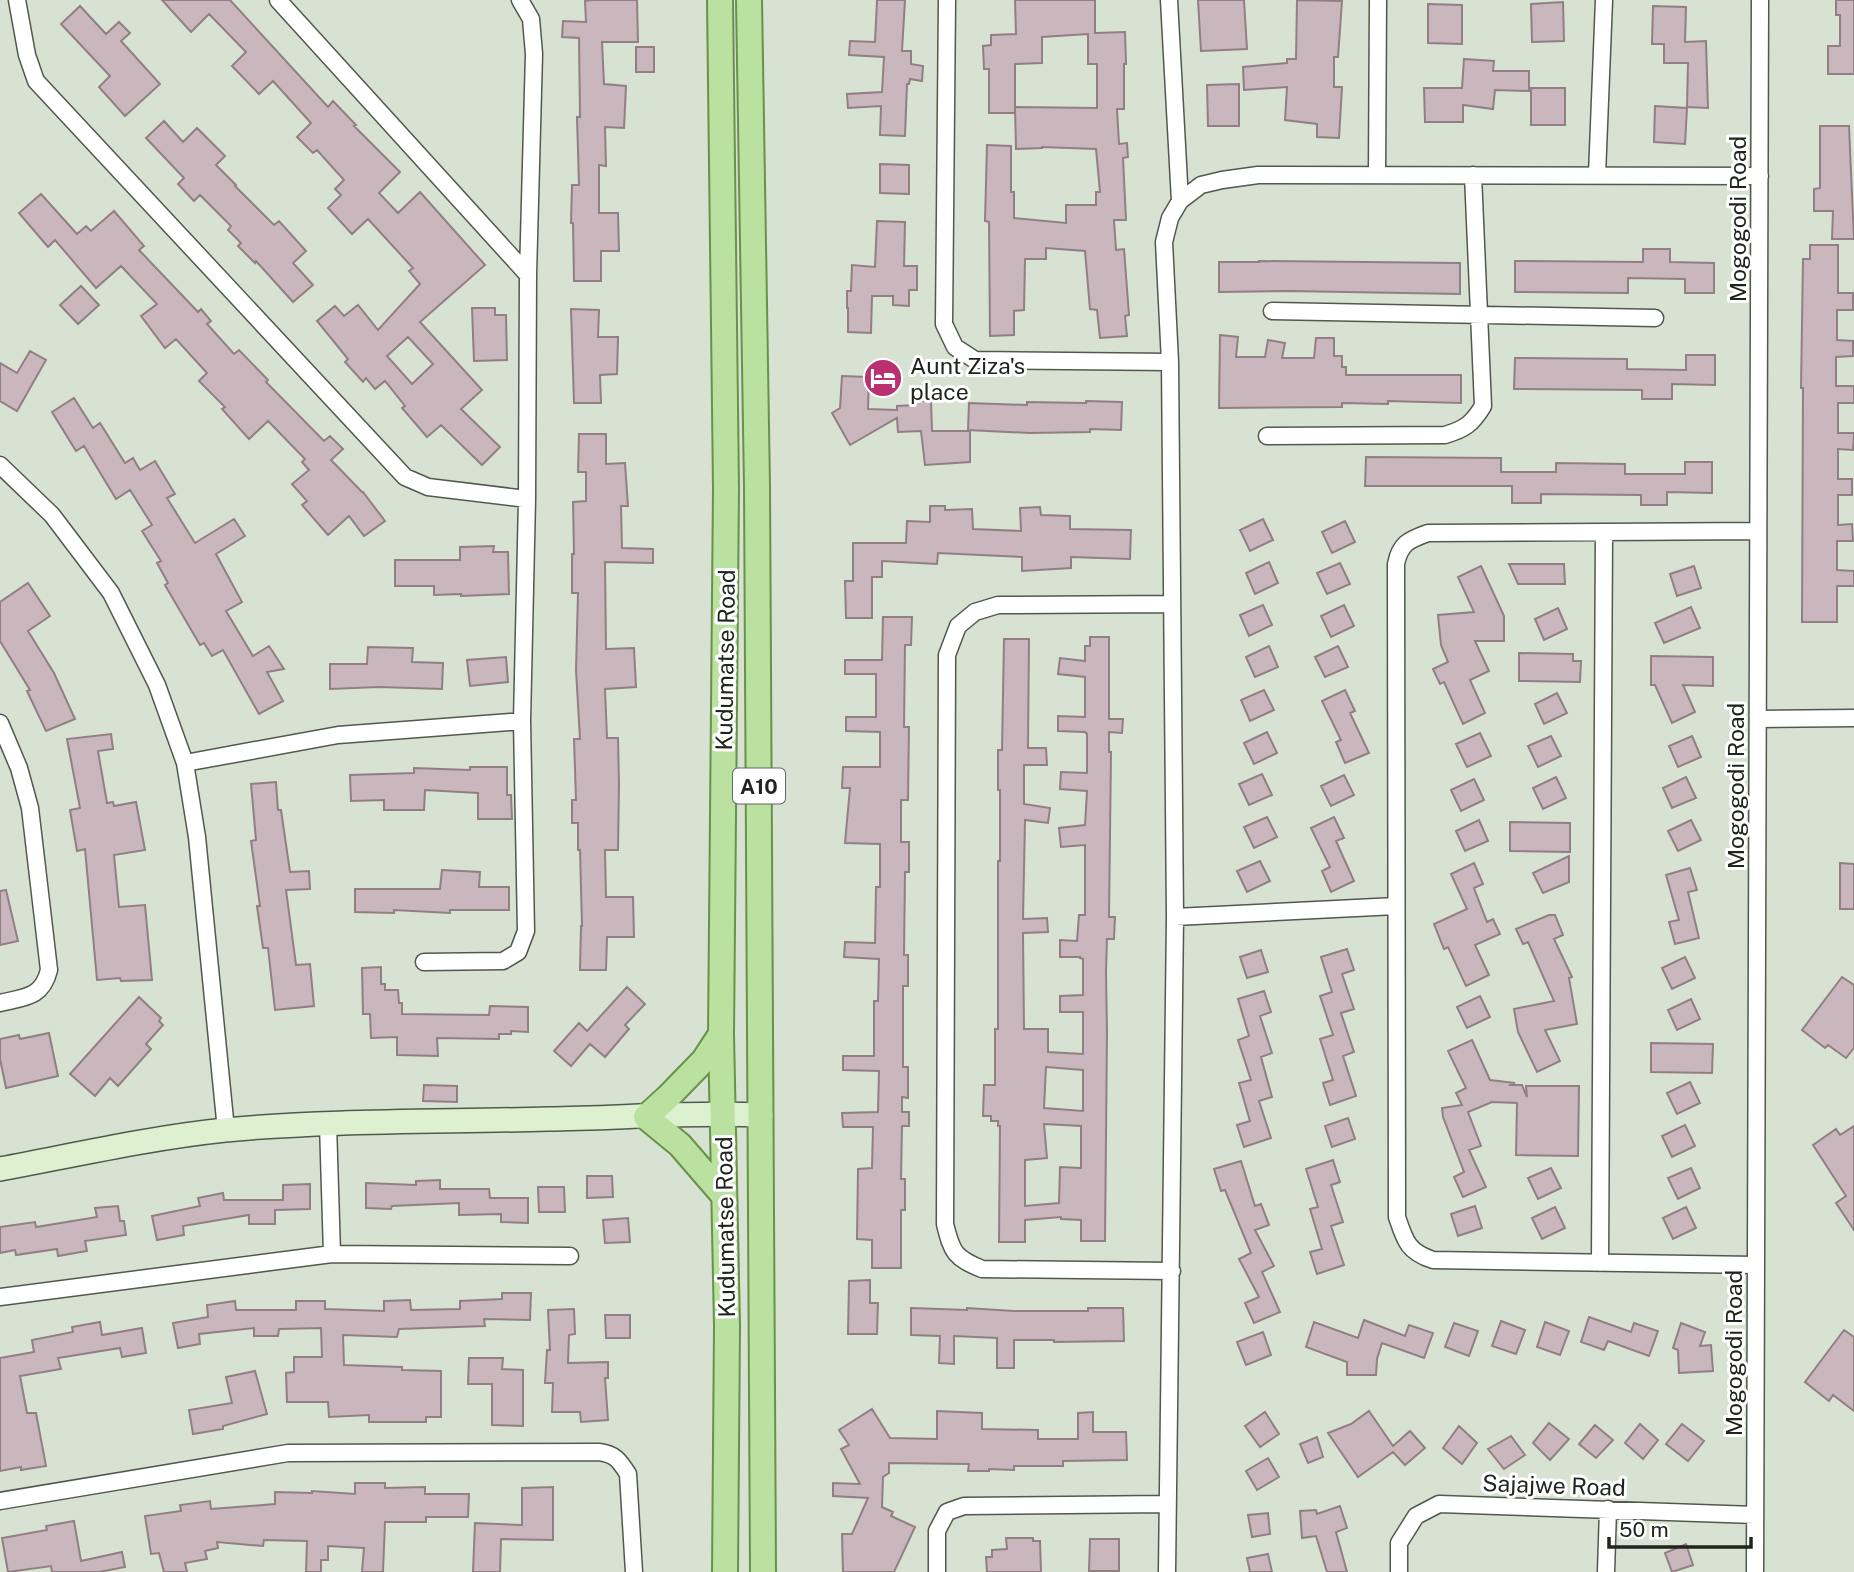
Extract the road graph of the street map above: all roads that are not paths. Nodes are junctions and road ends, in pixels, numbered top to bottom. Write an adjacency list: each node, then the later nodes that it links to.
1 (17, 0): 23 (street)
2 (278, 0): 16 (street)
3 (520, 0): 16 (street)
4 (720, 0): 36 (main road, Kudumatse Road / A10)
5 (749, 0): 38 (main road, Kudumatse Road / A10)
6 (947, 0): 20 (street)
7 (1169, 0): 15 (street)
8 (1378, 0): 11 (street)
9 (1604, 0): 13 (street)
10 (1760, 0): 14 (street, Mogogodi Road)
11 (1377, 174): 12 (street); 15 (street)
12 (1474, 176): 13 (street); 18 (street)
13 (1597, 176): 14 (street)
14 (1760, 176): 24 (street, Mogogodi Road)
15 (1180, 201): 20 (street)
16 (528, 275): 23 (street)
17 (1272, 311): 18 (street)
18 (1480, 314): 19 (street); 21 (street)
19 (1655, 318)
20 (1170, 362): 26 (street)
21 (1267, 436)
22 (0, 465): 31 (street)
23 (527, 499): 29 (street)
24 (1758, 531): 25 (street); 28 (street, Mogogodi Road)
25 (1604, 532): 32 (street); 46 (street)
26 (1172, 604): 33 (street); 48 (street)
27 (1854, 718): 28 (street)
28 (1758, 719): 47 (street, Mogogodi Road)
29 (522, 722): 31 (street); 34 (street)
30 (0, 723): 35 (street)
31 (185, 762): 41 (street)
32 (1396, 906): 33 (street); 46 (street)
33 (1175, 917): 48 (street)
34 (424, 962)
35 (0, 1003)
36 (721, 1034): 37 (main road, Kudumatse Road / A10); 39 (main road)
37 (722, 1114): 38 (street); 39 (street); 43 (main road, Kudumatse Road / A10)
38 (761, 1115): 56 (main road, Kudumatse Road / A10)
39 (646, 1117): 40 (street); 43 (main road)
40 (328, 1124): 41 (street); 44 (street)
41 (226, 1130): 42 (street)
42 (0, 1170)
43 (724, 1196): 55 (main road, Kudumatse Road / A10)
44 (332, 1254): 45 (street); 49 (street)
45 (570, 1256)
46 (1600, 1263): 47 (street)
47 (1756, 1265): 53 (street, Mogogodi Road)
48 (1172, 1271): 51 (street)
49 (0, 1297)
50 (0, 1501): 54 (street)
51 (1167, 1504): 57 (street); 58 (street)
52 (1608, 1509): 53 (street, Sajajwe Road); 59 (street, Sajajwe Road); 60 (street)
53 (1755, 1515): 61 (street, Mogogodi Road)
54 (634, 1572)
55 (725, 1572)
56 (763, 1572)
57 (937, 1572)
58 (1167, 1572)
59 (1399, 1572)
60 (1606, 1572)
61 (1755, 1572)

